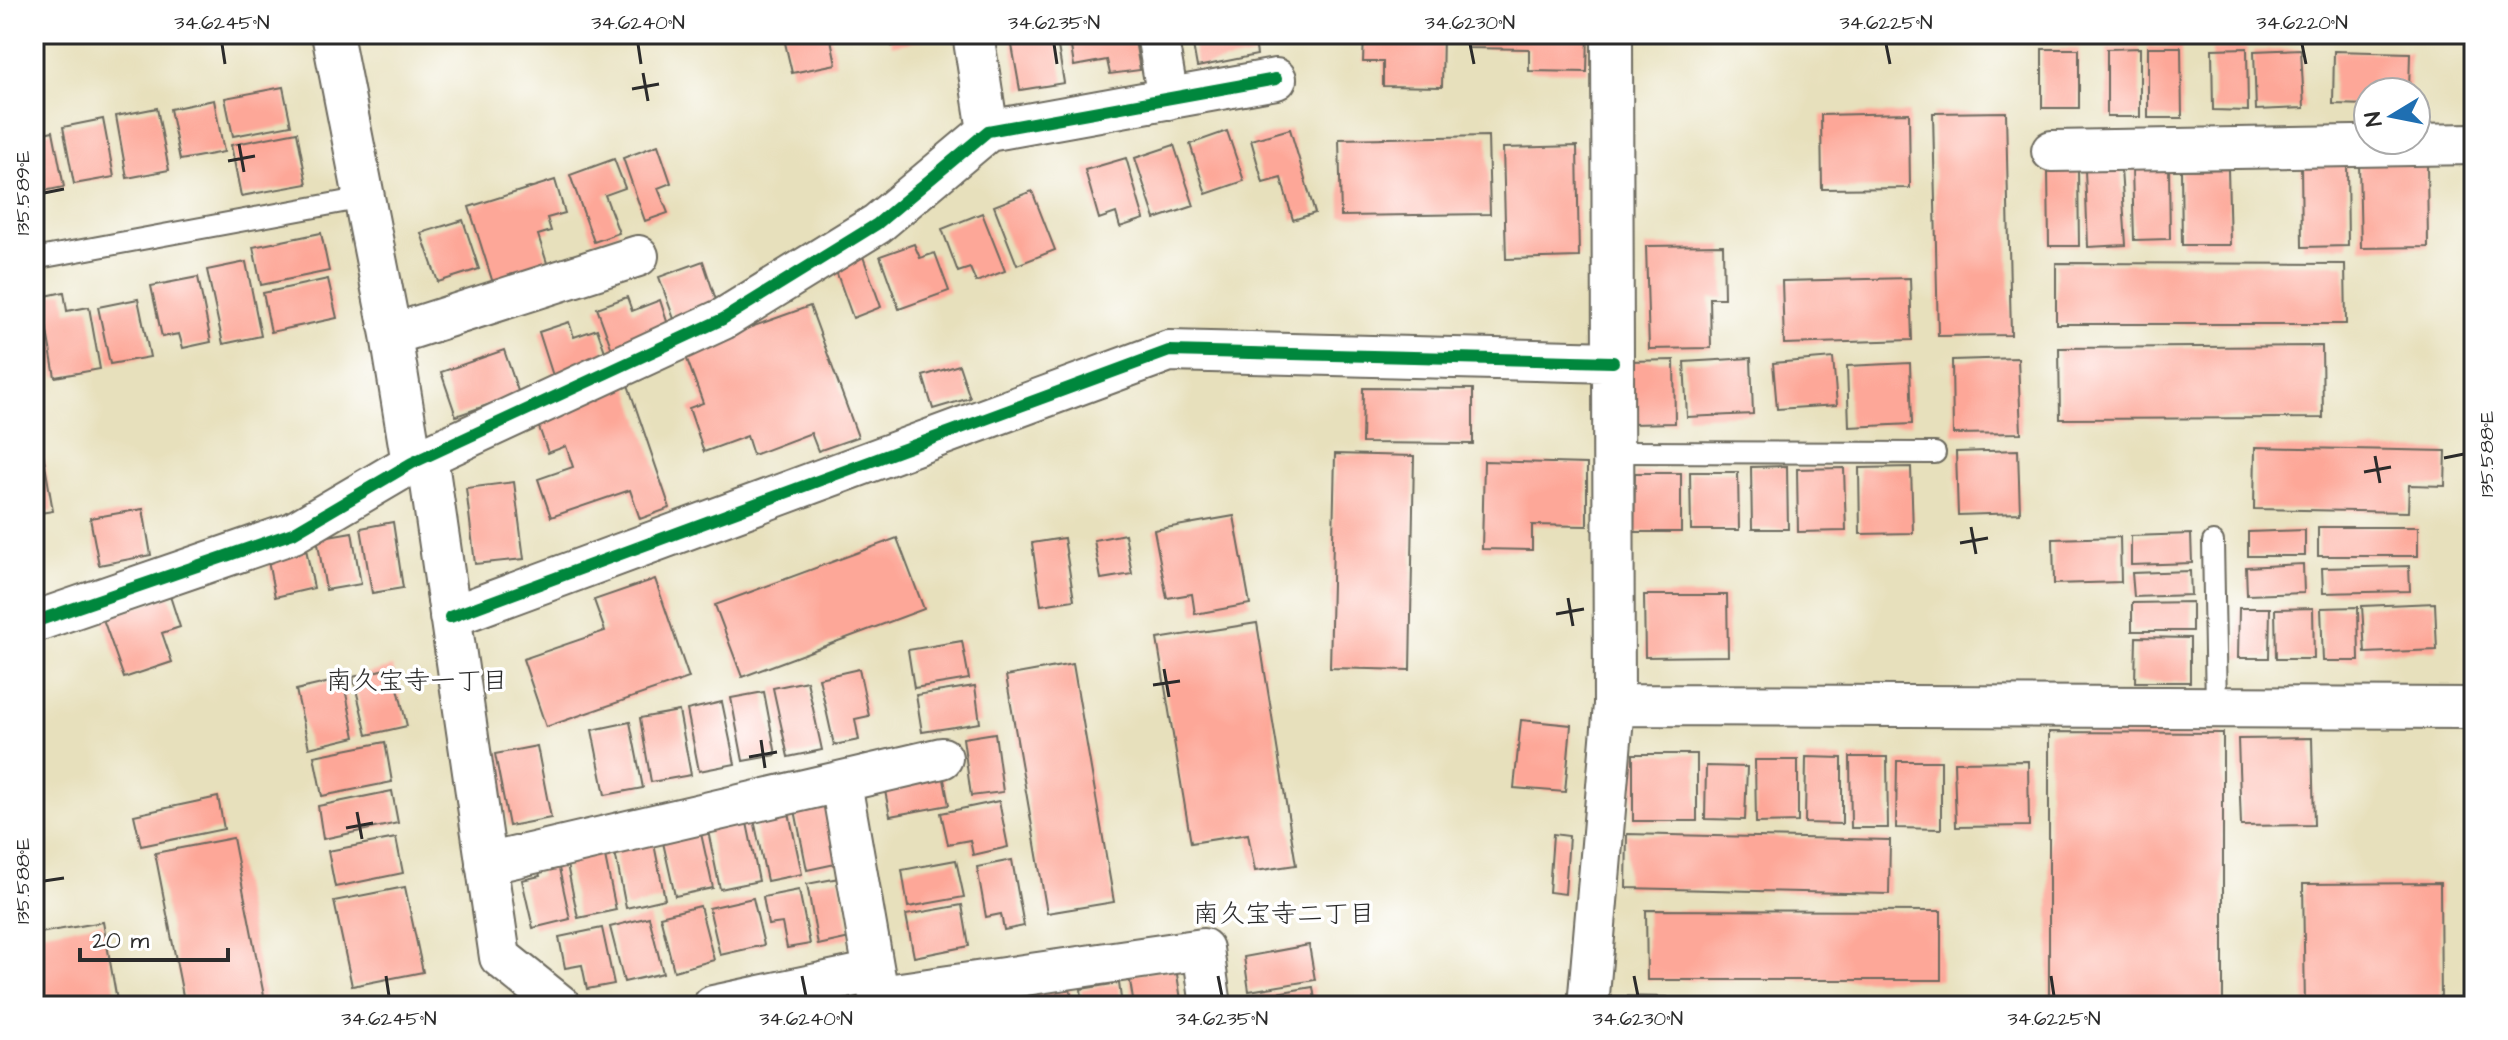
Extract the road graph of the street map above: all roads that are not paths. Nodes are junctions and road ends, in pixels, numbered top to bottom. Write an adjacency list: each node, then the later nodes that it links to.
1 (332, 34): 10 (street)
2 (973, 34): 7 (street)
3 (1157, 34): 6 (street)
4 (1612, 34): 14 (street)
5 (1276, 79): 6 (street)
6 (1168, 99): 7 (street)
7 (988, 131): 17 (street)
8 (2474, 144): 9 (street)
9 (2052, 151)
10 (364, 198): 12 (lane); 13 (street)
11 (638, 256): 13 (street)
12 (39, 258)
13 (391, 335): 17 (street)
14 (1613, 362): 15 (street); 19 (street)
15 (1613, 452): 16 (lane); 21 (street)
16 (1935, 453)
17 (419, 460): 19 (street); 20 (street)
18 (2213, 542): 22 (lane)
19 (450, 617): 26 (street)
20 (34, 622)
21 (1614, 705): 22 (street); 31 (street)
22 (2216, 707): 23 (street)
23 (2474, 708)
24 (942, 758): 25 (street)
25 (841, 783): 26 (street); 27 (street)
26 (486, 864): 28 (street)
27 (878, 991): 29 (street); 30 (street)
28 (561, 1006)
29 (713, 1006)
30 (1211, 1006)
31 (1588, 1006)

